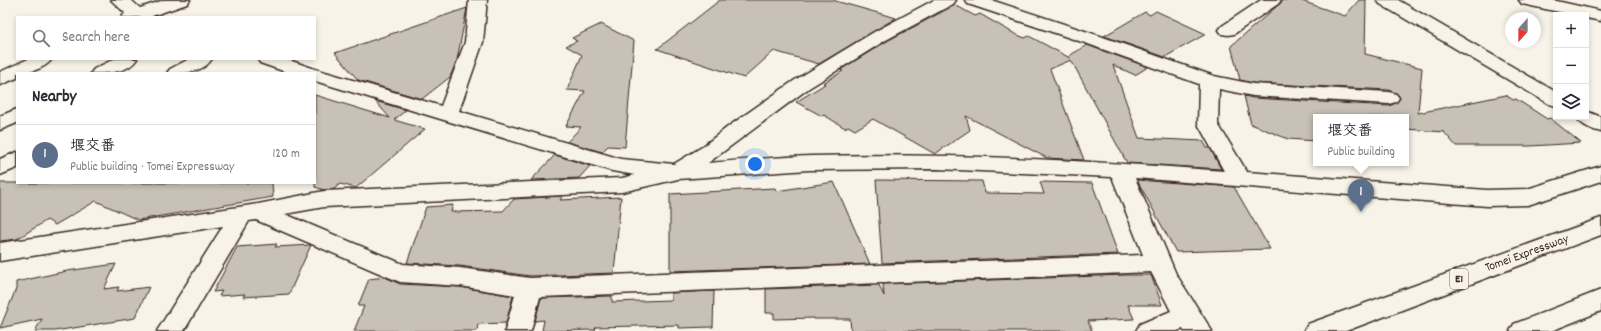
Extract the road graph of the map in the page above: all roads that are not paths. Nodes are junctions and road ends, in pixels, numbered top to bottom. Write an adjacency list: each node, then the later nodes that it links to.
1 (120, 0): 9 (main road)
2 (181, 0): 9 (main road)
3 (478, 0): 24 (main road)
4 (947, 0): 32 (main road)
5 (974, 0): 21 (main road)
6 (1272, 0): 11 (main road)
7 (1386, 0): 23 (main road)
8 (1528, 0): 10 (main road)
9 (137, 16)
10 (1601, 16)
11 (1228, 30)
12 (41, 60): 20 (main road)
13 (126, 60): 16 (main road)
14 (201, 60): 17 (main road)
15 (270, 60): 18 (main road)
16 (103, 72)
17 (179, 72)
18 (305, 72)
19 (316, 75): 24 (main road)
20 (0, 79)
21 (1209, 81): 22 (main road); 34 (main road)
22 (1389, 98)
23 (1553, 98)
24 (448, 115): 32 (main road)
25 (16, 116): 27 (main road)
26 (1589, 119): 28 (main road)
27 (0, 124)
28 (1601, 126)
29 (16, 159): 30 (main road)
30 (0, 168)
31 (1121, 170): 32 (main road); 34 (main road); 38 (main road)
32 (678, 172): 35 (main road)
33 (1601, 173): 34 (main road)
34 (1239, 178)
35 (250, 213): 37 (main road); 39 (main road); 42 (main road)
36 (1601, 226): 45 (main road, Tomei Expressway / E1)
37 (0, 252)
38 (1158, 263): 39 (main road); 41 (main road)
39 (530, 288): 43 (main road)
40 (1601, 300): 46 (main road)
41 (1193, 323): 44 (main road)
42 (170, 331)
43 (518, 331)
44 (1149, 331)
45 (1317, 331)
46 (1523, 331)

